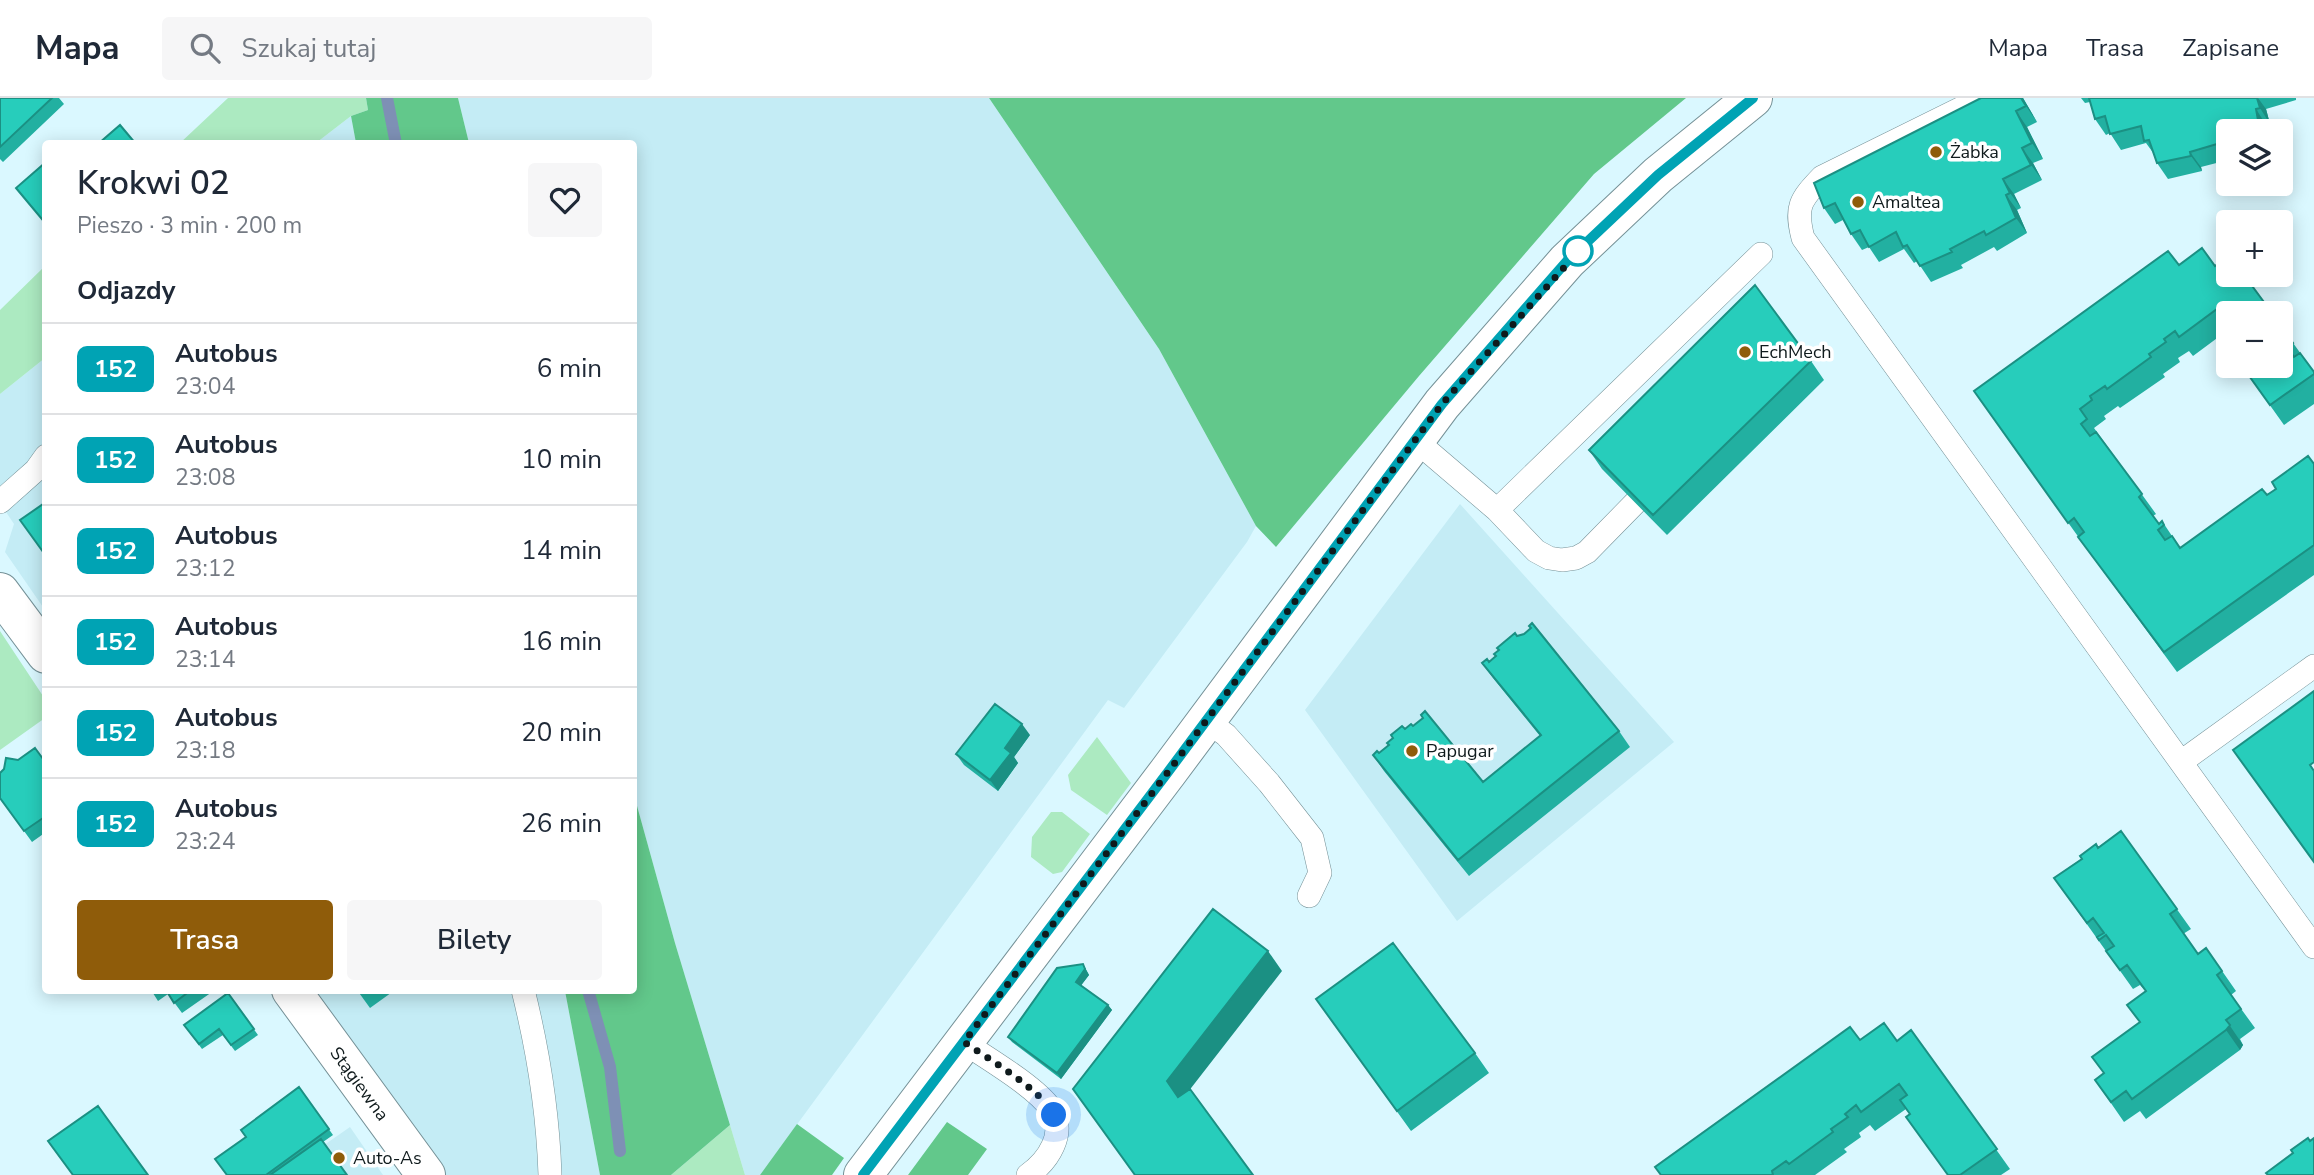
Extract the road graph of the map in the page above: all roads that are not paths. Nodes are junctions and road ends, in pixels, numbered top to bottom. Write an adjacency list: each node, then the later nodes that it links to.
1 (1753, 98): 4 (street)
2 (1982, 98): 13 (lane)
3 (1761, 254): 8 (lane)
4 (1416, 440): 8 (lane); 12 (street)
5 (42, 462): 6 (lane)
6 (0, 502)
7 (1635, 503): 8 (lane)
8 (1497, 510)
9 (0, 592): 10 (street)
10 (42, 649)
11 (2314, 666): 13 (lane)
12 (1207, 720): 14 (lane); 18 (street)
13 (2181, 762): 15 (lane)
14 (1310, 895)
15 (2314, 947)
16 (294, 994): 19 (street, Stągiewna)
17 (524, 994): 20 (lane)
18 (964, 1042): 21 (street); 22 (lane)
19 (426, 1175)
20 (550, 1175)
21 (863, 1175)
22 (1028, 1175)

